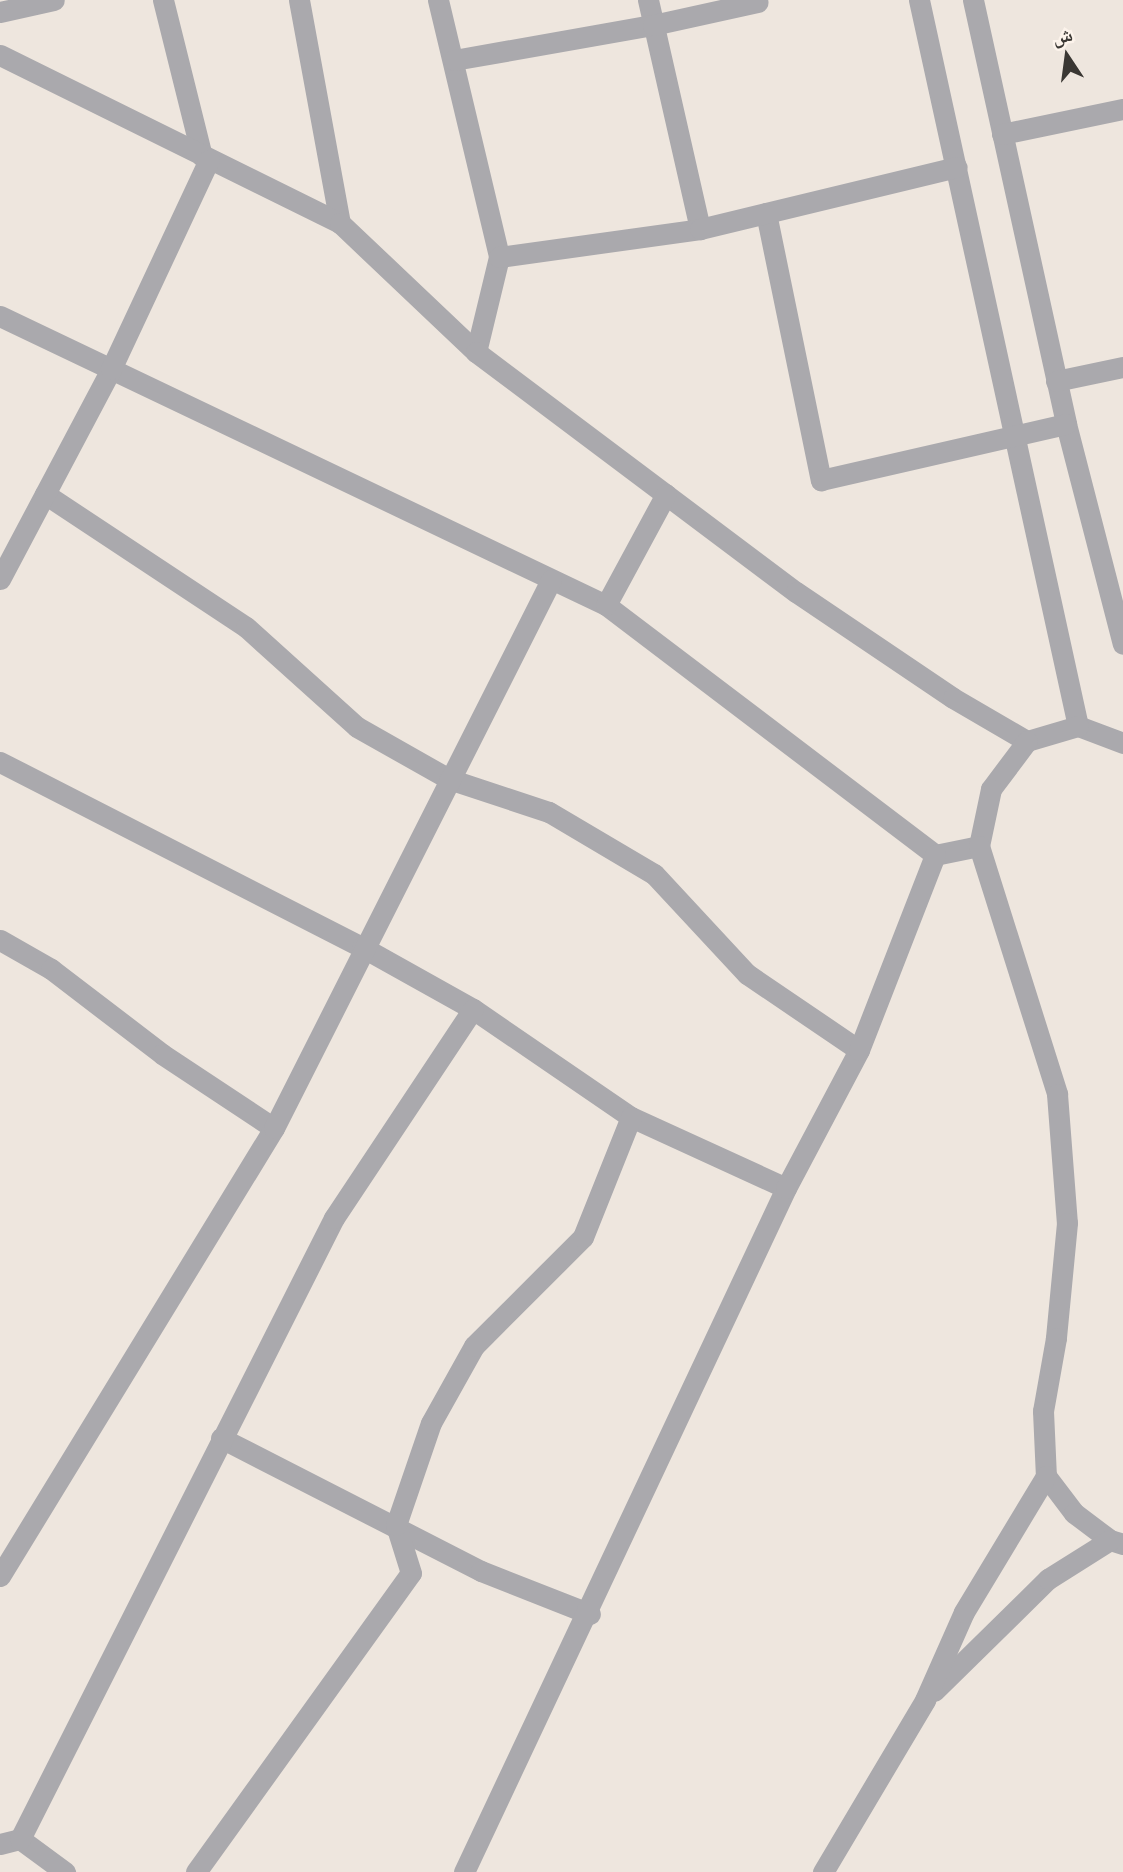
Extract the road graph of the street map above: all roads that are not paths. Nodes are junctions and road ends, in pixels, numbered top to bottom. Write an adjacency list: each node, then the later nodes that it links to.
1 (54, 0): 9 (street)
2 (163, 0): 15 (street)
3 (299, 0): 18 (street)
4 (438, 0): 12 (street)
5 (648, 0): 10 (street)
6 (919, 0): 16 (street)
7 (973, 0): 14 (street)
8 (758, 2): 10 (street)
9 (0, 12)
10 (653, 25): 12 (street); 19 (street)
11 (0, 55): 15 (street)
12 (454, 60): 20 (street)
13 (1123, 109): 14 (street)
14 (1002, 134): 25 (street)
15 (206, 158): 18 (street); 24 (street)
16 (957, 167): 17 (street); 27 (street)
17 (766, 213): 19 (street); 27 (street)
18 (340, 223): 22 (street)
19 (699, 229): 20 (street)
20 (499, 257): 22 (street)
21 (0, 316): 24 (street)
22 (476, 352): 29 (street)
23 (1123, 367): 25 (street)
24 (111, 369): 28 (street); 31 (street)
25 (1056, 381): 26 (street)
26 (1066, 424): 27 (street); 33 (street)
27 (1018, 435): 34 (street)
28 (45, 494): 30 (street); 38 (street)
29 (666, 494): 32 (street); 35 (street)
30 (0, 579)
31 (551, 580): 32 (street); 38 (street)
32 (606, 604): 40 (street)
33 (1123, 644)
34 (1078, 726): 35 (street); 36 (street)
35 (1027, 741): 39 (street)
36 (1123, 743)
37 (0, 762): 42 (street)
38 (449, 779): 42 (street); 44 (street)
39 (979, 846): 40 (street); 49 (street)
40 (935, 855): 44 (street)
41 (0, 940): 46 (street)
42 (362, 947): 43 (street); 46 (street)
43 (473, 1009): 45 (street); 48 (street)
44 (859, 1050): 47 (street)
45 (631, 1117): 47 (street); 50 (street)
46 (274, 1128): 52 (street)
47 (786, 1188): 53 (street)
48 (220, 1438): 50 (street); 55 (street)
49 (1046, 1476): 51 (street); 54 (street)
50 (396, 1525): 53 (street); 57 (street)
51 (1116, 1543): 54 (street)
52 (0, 1576)
53 (590, 1614): 58 (street)
54 (925, 1700): 59 (street)
55 (10, 1841): 56 (street)
56 (65, 1872)
57 (197, 1872)
58 (464, 1872)
59 (823, 1872)

